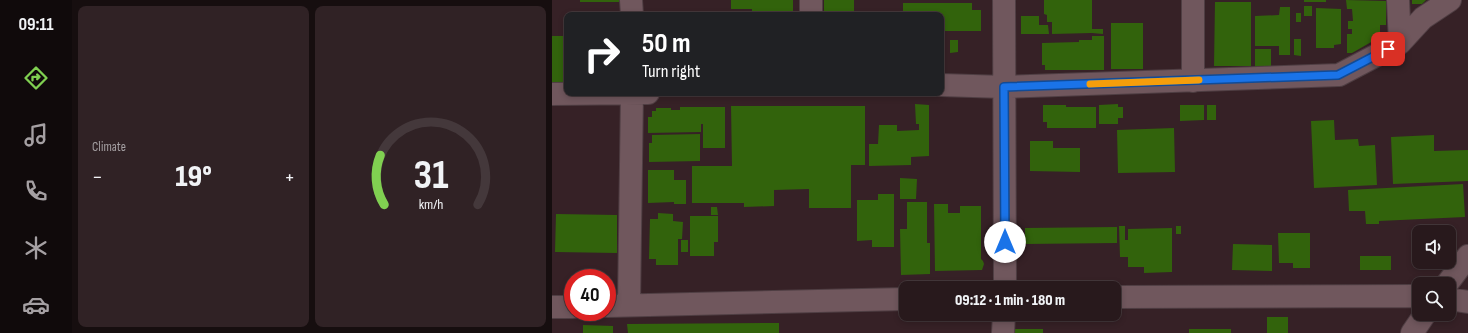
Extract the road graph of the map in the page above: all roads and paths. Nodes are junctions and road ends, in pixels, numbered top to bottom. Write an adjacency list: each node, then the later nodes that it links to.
1 (632, 0): 7 (street)
2 (811, 0): 8 (street)
3 (1004, 0): 12 (street)
4 (1193, 0): 10 (street)
5 (1398, 0): 9 (street)
6 (1450, 0): 9 (street)
7 (632, 12)
8 (811, 12)
9 (1400, 43): 10 (street)
10 (1193, 81): 12 (street)
11 (944, 85): 12 (street)
12 (1004, 87): 18 (street)
13 (552, 94): 14 (street)
14 (564, 94)
15 (637, 96): 24 (street)
16 (1468, 256): 17 (street)
17 (1452, 277)
18 (1005, 281)
19 (1412, 296): 20 (street)
20 (1121, 297)
21 (899, 299): 24 (street)
22 (1456, 300): 23 (street)
23 (1468, 302)
24 (629, 305): 25 (street)
25 (616, 306)
26 (552, 307): 27 (street)
27 (564, 307)
28 (1004, 321): 30 (street)
29 (1420, 321): 31 (street)
30 (1003, 333)
31 (1412, 333)

